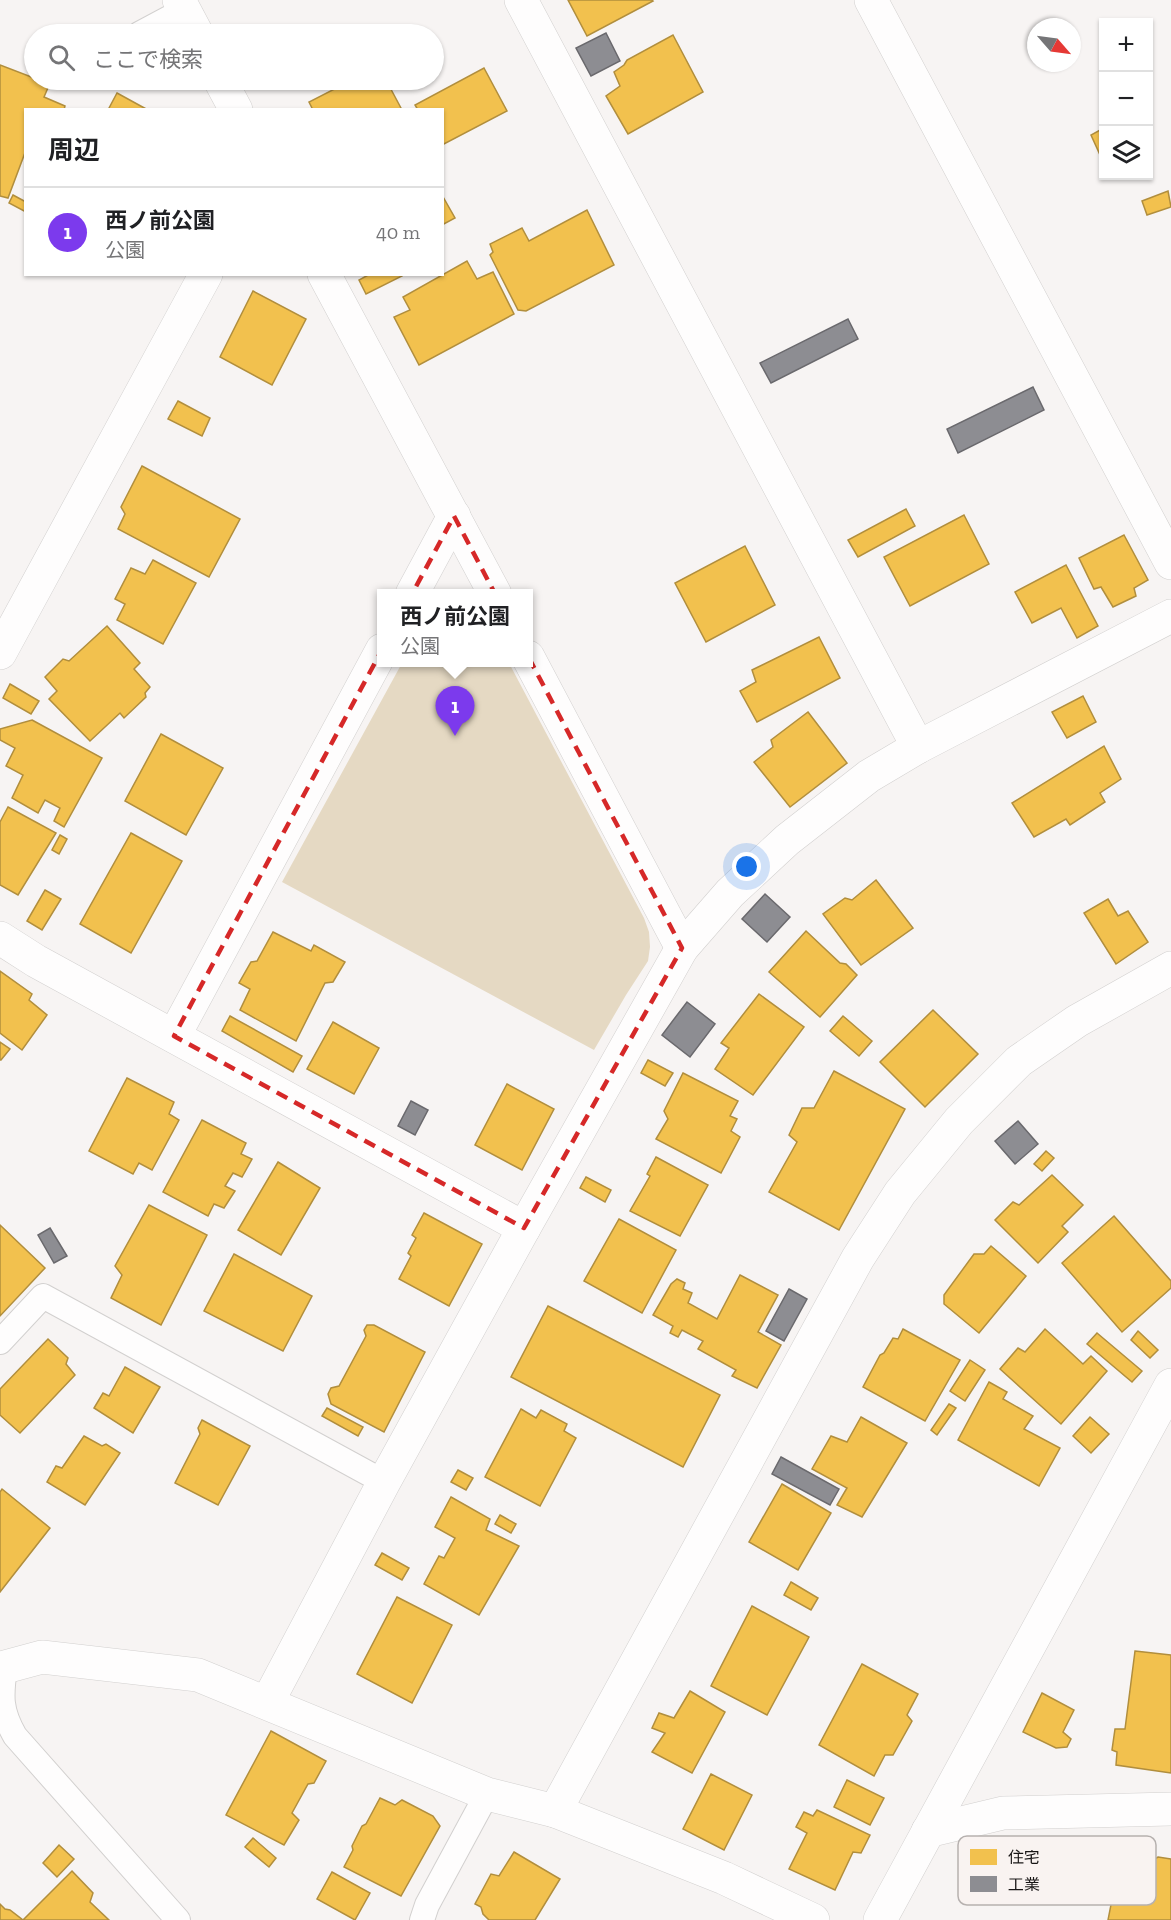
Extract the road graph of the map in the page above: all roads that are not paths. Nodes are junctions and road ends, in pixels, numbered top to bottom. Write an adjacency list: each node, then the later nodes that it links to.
1 (521, 0): 17 (street)
2 (871, 0): 10 (street)
3 (186, 15): 4 (lane)
4 (164, 24)
5 (225, 90): 6 (street)
6 (235, 108)
7 (205, 276): 14 (street)
8 (325, 276): 9 (street)
9 (454, 516): 11 (street); 12 (street)
10 (1171, 563)
11 (415, 589)
12 (492, 589)
13 (1171, 616): 17 (street)
14 (0, 653)
15 (377, 657): 21 (street)
16 (533, 666): 19 (street)
17 (918, 747): 19 (street)
18 (0, 938): 21 (street)
19 (682, 948): 22 (street)
20 (1171, 968): 30 (street)
21 (174, 1036): 22 (street)
22 (524, 1228): 25 (street)
23 (0, 1342): 25 (lane)
24 (1171, 1385): 31 (street)
25 (384, 1482): 27 (street)
26 (2, 1666): 27 (street); 32 (lane)
27 (267, 1703): 28 (street)
28 (487, 1794): 30 (street); 33 (lane)
29 (1171, 1809): 31 (street)
30 (555, 1811): 34 (street)
31 (928, 1831): 35 (street)
32 (178, 1920)
33 (422, 1920)
34 (813, 1920)
35 (880, 1920)

